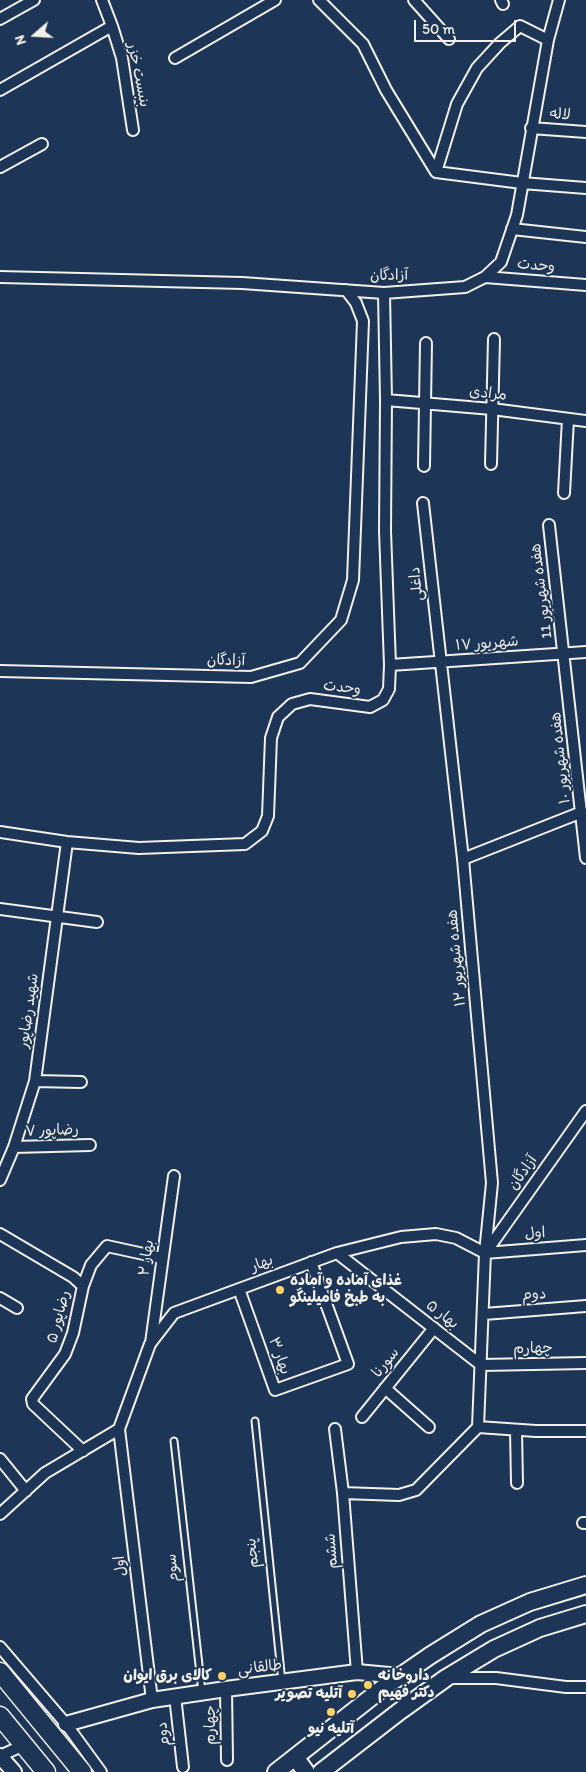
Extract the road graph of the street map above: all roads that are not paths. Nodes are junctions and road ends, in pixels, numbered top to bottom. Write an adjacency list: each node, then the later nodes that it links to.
1 (34, 0): 7 (street)
2 (102, 0): 9 (street, بنبست خزر)
3 (275, 0): 12 (street)
4 (319, 0): 19 (street)
5 (414, 0): 10 (street)
6 (559, 0): 11 (street, آزادگان)
7 (19, 4): 8 (street)
8 (0, 19)
9 (112, 26): 13 (street); 15 (street, بنبست خزر)
10 (449, 39)
11 (548, 40): 14 (street, آزادگان); 19 (street)
12 (176, 58)
13 (0, 90)
14 (531, 128): 16 (street, لاله); 20 (street, آزادگان)
15 (133, 130)
16 (586, 132)
17 (42, 144): 18 (street)
18 (0, 167)
19 (436, 172): 20 (street)
20 (522, 183): 21 (street); 22 (street, آزادگان)
21 (586, 188)
22 (512, 229): 23 (street); 25 (street, آزادگان)
23 (586, 237)
24 (0, 277): 27 (street, آزادگان)
25 (485, 277): 26 (street, وحدت); 28 (street, آزادگان)
26 (586, 285)
27 (346, 290): 28 (street, آزادگان); 45 (street, آزادگان)
28 (384, 293): 31 (street, وحدت)
29 (494, 338): 33 (street)
30 (426, 343): 32 (street)
31 (386, 400): 32 (street, مرادی); 44 (street, وحدت)
32 (425, 404): 33 (street, مرادی); 37 (street)
33 (492, 409): 34 (street, مرادی); 36 (street)
34 (568, 419): 35 (street, مرادی); 38 (street)
35 (586, 421)
36 (491, 464)
37 (424, 466)
38 (564, 492)
39 (423, 503): 43 (street, داغلی)
40 (550, 525): 42 (street, هفده شهریور 11)
41 (586, 652): 42 (street, ۱۷ شهریور)
42 (564, 654): 43 (street, ۱۷ شهریور); 46 (street, هفده شهریور ۱۰)
43 (441, 662): 44 (street, ۱۷ شهریور); 50 (street, هفده شهریور ۱۲)
44 (390, 665): 48 (street, وحدت)
45 (0, 671)
46 (584, 813): 49 (street, هفده شهریور ۱۰); 50 (street)
47 (0, 832): 48 (street, وحدت)
48 (67, 842): 52 (street, شهید رضاپور)
49 (586, 858)
50 (463, 859): 64 (street, هفده شهریور ۱۲)
51 (0, 908): 52 (street)
52 (57, 915): 53 (street); 54 (street, شهید رضاپور)
53 (97, 922)
54 (35, 1081): 55 (street); 58 (street, شهید رضاپور)
55 (81, 1082)
56 (586, 1113): 64 (street, آزادگان)
57 (90, 1145): 58 (street, رضاپور ۷)
58 (14, 1147): 60 (street, شهید رضاپور)
59 (174, 1176): 65 (street, بهار ۲)
60 (0, 1180)
61 (0, 1234): 67 (street, رضاپور ۵)
62 (586, 1245): 64 (street, اول)
63 (337, 1253): 64 (street, بهار); 66 (street, بهار); 73 (street, بهار ۵)
64 (486, 1253): 72 (street, هفده شهریور ۱۲)
65 (162, 1258): 67 (street); 74 (street, بهار ۲)
66 (311, 1262): 68 (street, بهار); 68 (street, بهار ۳)
67 (82, 1286): 87 (street, رضاپور ۵)
68 (239, 1289): 74 (street, بهار)
69 (0, 1298): 71 (street)
70 (586, 1306): 72 (street, دوم)
71 (17, 1308)
72 (484, 1314): 76 (street, هفده شهریور ۱۲)
73 (434, 1328): 76 (street, بهار ۵); 77 (street, سورنا)
74 (150, 1344): 82 (street, بهار)
75 (586, 1364): 76 (street, چهارم)
76 (481, 1365): 81 (street, هفده شهریور ۱۲)
77 (385, 1388): 78 (street, سورنا); 80 (street)
78 (362, 1416)
79 (255, 1421): 100 (lane, پنجم)
80 (429, 1426)
81 (478, 1427): 84 (street); 91 (street)
82 (119, 1429): 87 (street); 105 (street, اول)
83 (335, 1429): 91 (street, ششم)
84 (516, 1430): 85 (street); 89 (street)
85 (586, 1431)
86 (174, 1441): 103 (lane, سوم)
87 (82, 1451): 90 (street)
88 (0, 1459): 90 (street)
89 (517, 1484)
90 (26, 1491): 92 (street)
91 (343, 1493): 97 (street, ششم)
92 (0, 1514)
93 (586, 1586): 98 (main road)
94 (586, 1614): 99 (main road)
95 (0, 1647): 107 (street)
96 (0, 1672): 115 (highway)
97 (356, 1672): 98 (street, طالقانی); 100 (street, طالقانی)
98 (400, 1676): 110 (main road)
99 (446, 1678): 101 (street); 119 (main road)
100 (282, 1682): 102 (street, طالقانی)
101 (586, 1687)
102 (226, 1689): 103 (street, طالقانی); 111 (street, چهارم)
103 (202, 1692): 104 (street, طالقانی)
104 (175, 1696): 105 (street, طالقانی); 112 (street, دوم)
105 (152, 1700): 107 (street, طالقانی)
106 (0, 1716): 108 (highway)
107 (66, 1724): 116 (street)
108 (24, 1746): 109 (street); 114 (highway)
109 (0, 1756): 113 (street)
110 (295, 1757): 117 (main road); 118 (main road)
111 (227, 1760)
112 (183, 1767)
113 (14, 1772)
114 (46, 1772)
115 (82, 1772)
116 (101, 1772)
117 (276, 1772)
118 (306, 1772)
119 (321, 1772)

